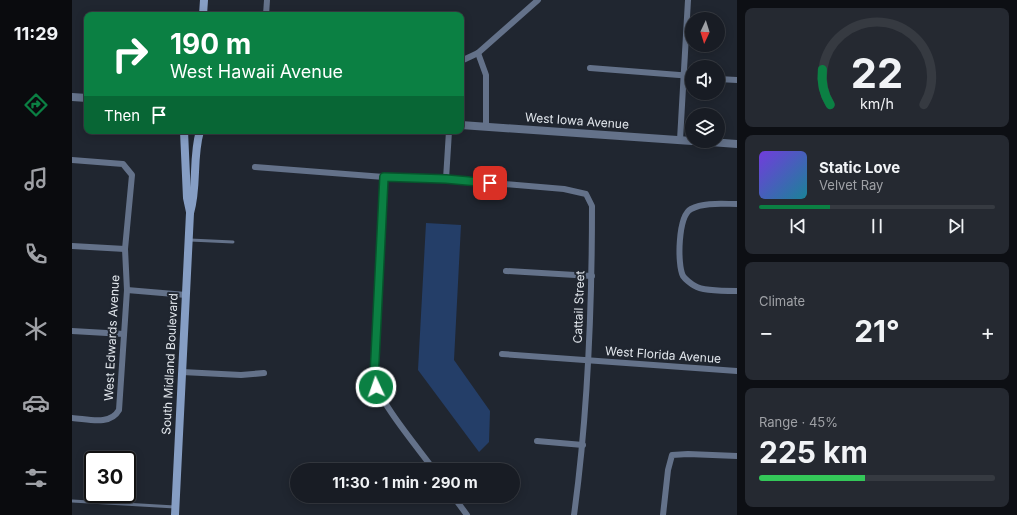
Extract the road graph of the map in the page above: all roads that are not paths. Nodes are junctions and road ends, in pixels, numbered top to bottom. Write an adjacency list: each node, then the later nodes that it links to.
1 (204, 0): 5 (main road)
2 (267, 0): 6 (street)
3 (538, 0): 7 (street)
4 (688, 0): 10 (street)
5 (203, 12)
6 (266, 12)
7 (478, 53): 8 (street); 16 (street)
8 (464, 60)
9 (590, 68): 10 (street)
10 (684, 75): 20 (street)
11 (725, 79): 12 (street)
12 (737, 80)
13 (72, 97): 14 (street)
14 (84, 98)
15 (464, 125): 16 (street, West Iowa Avenue)
16 (486, 127): 20 (street, West Iowa Avenue)
17 (184, 134): 29 (main road, South Midland Boulevard)
18 (199, 134): 29 (main road, South Midland Boulevard)
19 (449, 134): 27 (street)
20 (680, 140): 21 (street, West Iowa Avenue)
21 (685, 140)
22 (725, 143): 23 (street)
23 (737, 144)
24 (72, 160): 33 (street, West Edwards Avenue)
25 (255, 167): 26 (street)
26 (384, 177): 27 (street); 50 (street)
27 (446, 179): 35 (street, Cattail Street)
28 (737, 204): 37 (street)
29 (190, 213): 30 (main road, South Midland Boulevard)
30 (189, 240): 31 (lane); 38 (main road, South Midland Boulevard)
31 (233, 242)
32 (72, 246): 33 (street)
33 (125, 249): 36 (street, West Edwards Avenue)
34 (506, 271): 35 (street)
35 (592, 276): 42 (street, Cattail Street)
36 (127, 290): 38 (street); 40 (street, West Edwards Avenue)
37 (737, 291)
38 (186, 295): 44 (main road, South Midland Boulevard)
39 (72, 331): 40 (street)
40 (124, 334): 46 (street, West Edwards Avenue)
41 (502, 354): 42 (street, West Florida Avenue)
42 (588, 361): 43 (street, West Florida Avenue); 48 (street, Cattail Street)
43 (737, 371)
44 (182, 372): 45 (street); 53 (main road, South Midland Boulevard)
45 (264, 374)
46 (72, 418)
47 (537, 442): 48 (street)
48 (582, 445): 55 (street, Cattail Street)
49 (737, 456): 56 (street)
50 (429, 463)
51 (72, 501): 53 (lane)
52 (458, 503): 54 (street)
53 (175, 511)
54 (467, 515)
55 (574, 515)
56 (663, 515)

